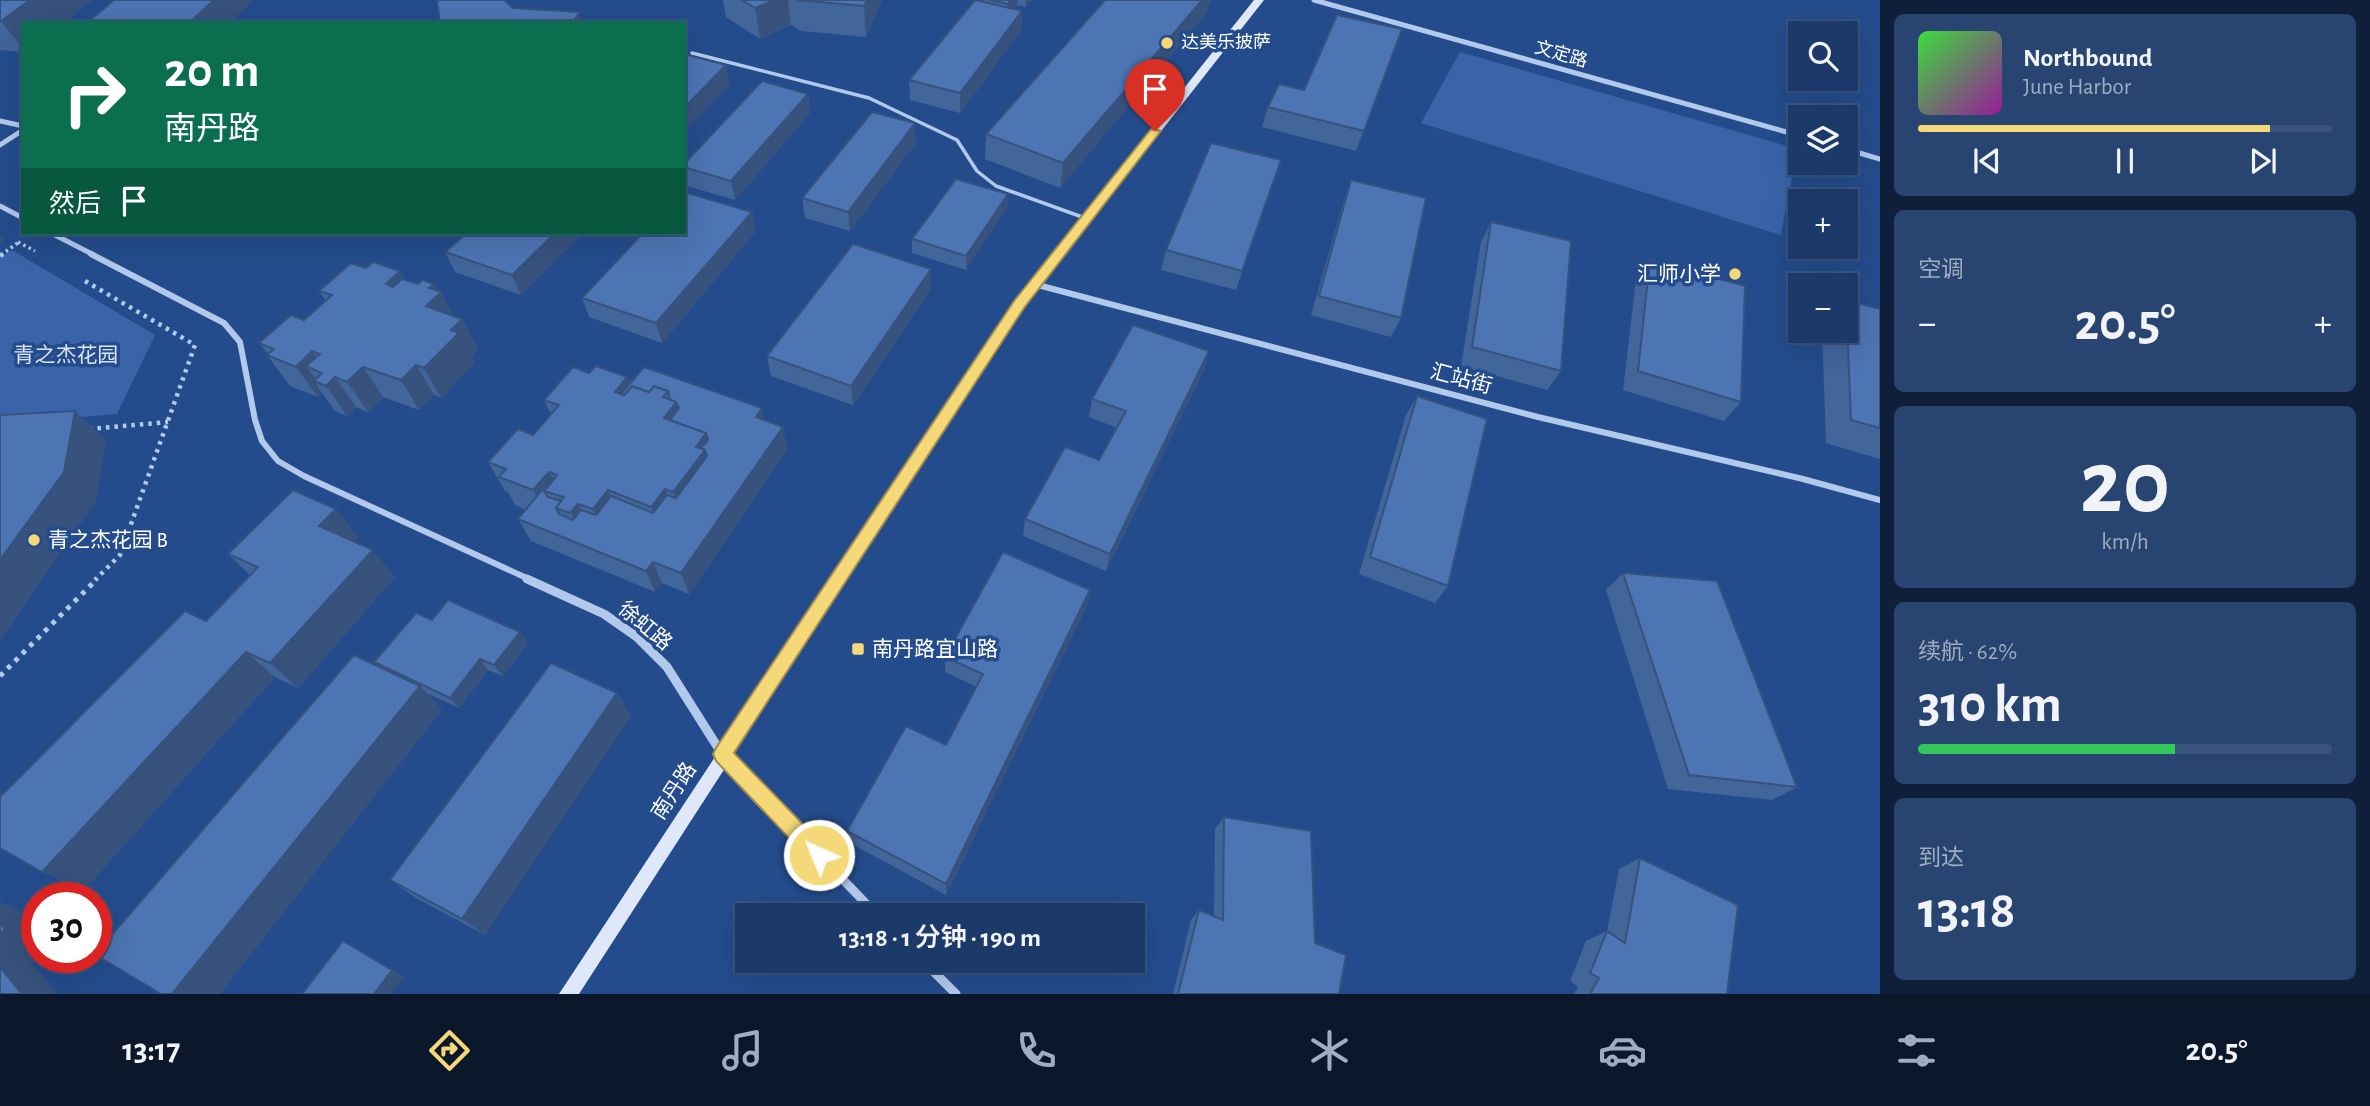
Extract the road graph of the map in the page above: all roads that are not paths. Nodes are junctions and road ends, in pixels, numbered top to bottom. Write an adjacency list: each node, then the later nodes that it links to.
1 (1259, 0): 13 (main road, 南丹路)
2 (1314, 0): 7 (street, 文定路)
3 (692, 53): 13 (lane)
4 (0, 121): 5 (street)
5 (21, 127)
6 (21, 129): 8 (street)
7 (1788, 132)
8 (0, 145)
9 (1858, 153): 10 (street)
10 (1880, 159)
11 (0, 206): 12 (street)
12 (21, 217)
13 (1085, 218): 15 (main road, 南丹路)
14 (55, 235): 17 (street, 徐虹路)
15 (1034, 284): 16 (street, 汇站街); 17 (main road, 南丹路)
16 (1880, 500)
17 (722, 754): 18 (street, 徐虹路); 20 (main road, 南丹路)
18 (865, 903)
19 (935, 973): 21 (street)
20 (568, 994)
21 (956, 994)

